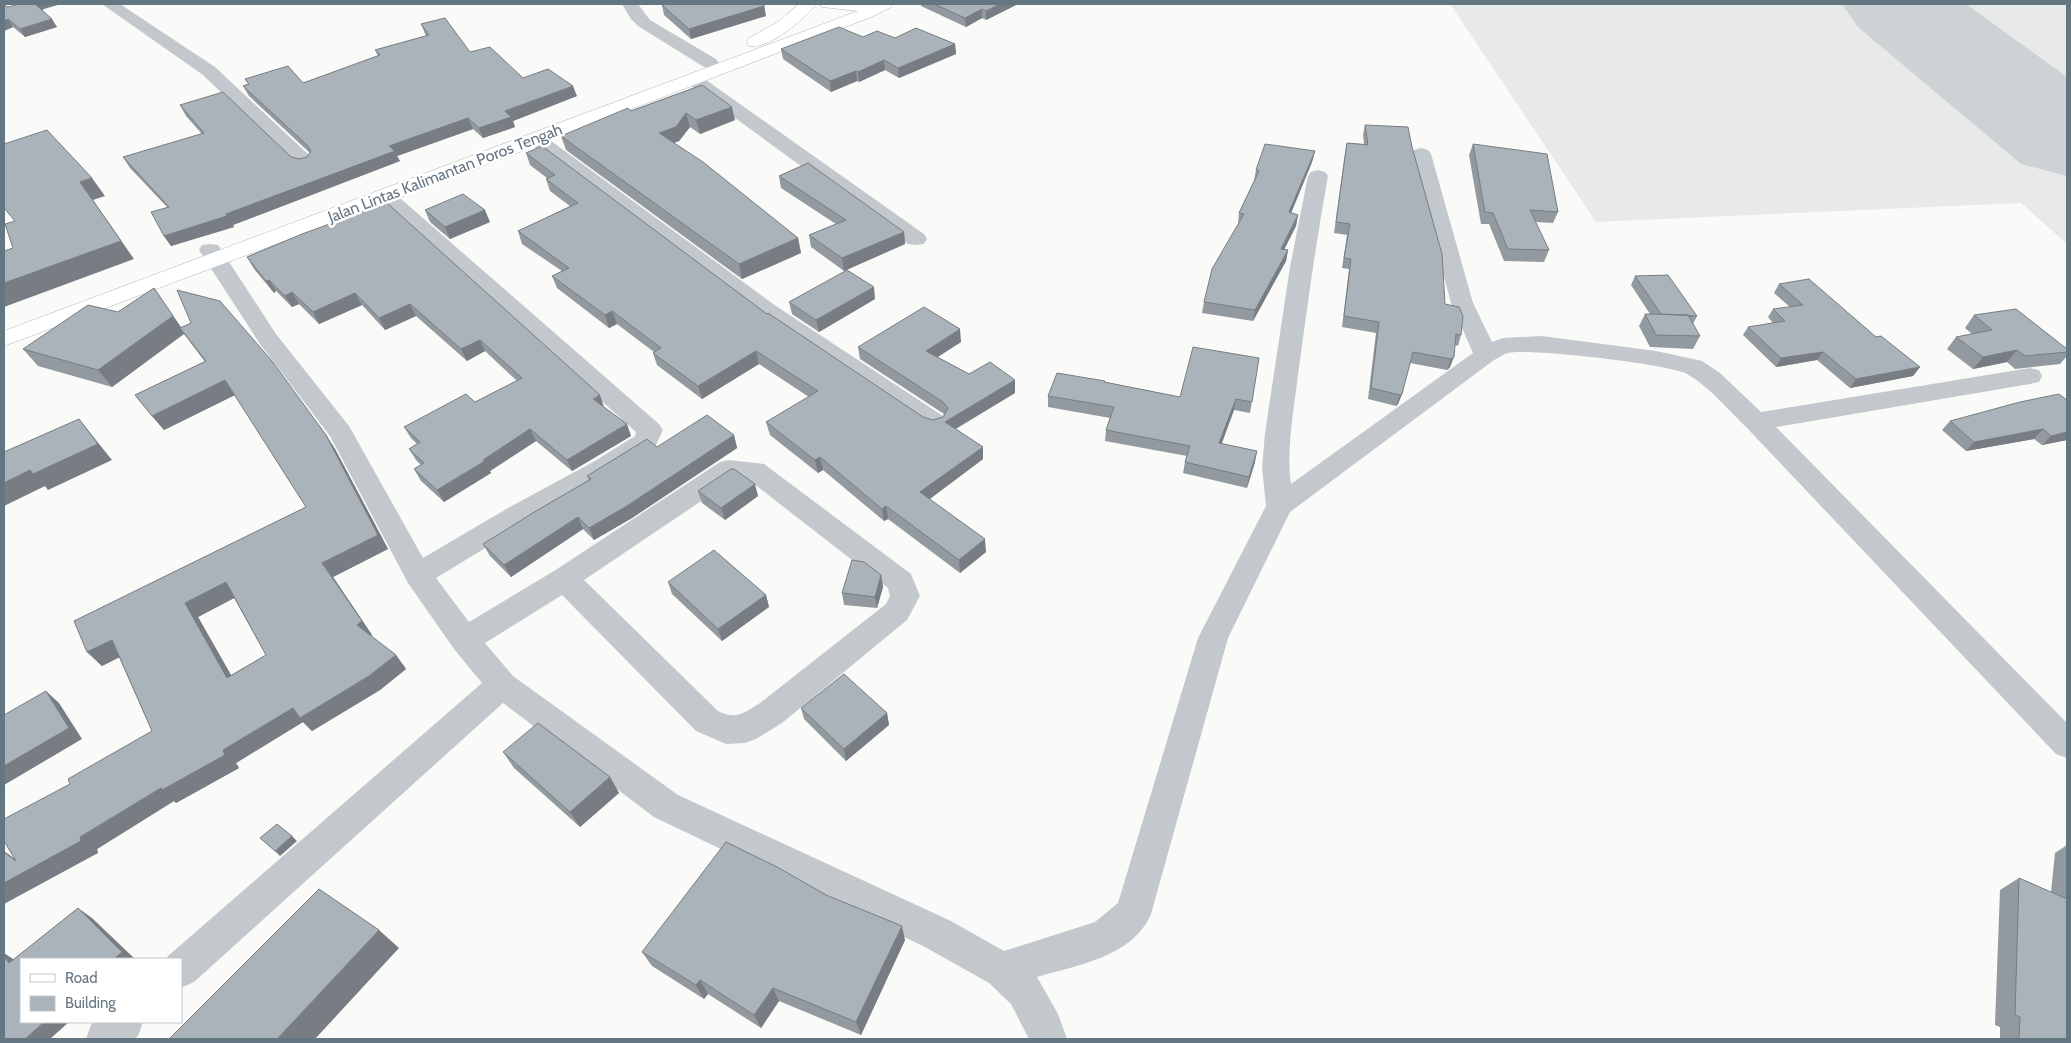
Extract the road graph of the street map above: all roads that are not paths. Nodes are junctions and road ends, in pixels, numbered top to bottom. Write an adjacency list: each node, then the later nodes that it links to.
1 (110, 4): 10 (street)
2 (630, 4): 6 (street)
3 (808, 4): 6 (main road, Jalan Lintas Kalimantan Poros Tengah)
4 (828, 4): 5 (main road)
5 (884, 4): 7 (main road, Jalan Lintas Kalimantan Poros Tengah)
6 (710, 62): 14 (main road, Jalan Lintas Kalimantan Poros Tengah)
7 (692, 79): 8 (main road, Jalan Lintas Kalimantan Poros Tengah); 13 (street)
8 (536, 139): 12 (main road, Jalan Lintas Kalimantan Poros Tengah); 19 (street)
9 (1421, 154): 17 (street)
10 (305, 162)
11 (1318, 176): 21 (street)
12 (386, 196): 14 (main road, Jalan Lintas Kalimantan Poros Tengah); 22 (street)
13 (916, 239)
14 (213, 254): 15 (main road, Jalan Lintas Kalimantan Poros Tengah); 16 (main road, Jalan Lintas Kalimantan Poros Tengah); 22 (street)
15 (4, 325)
16 (4, 339)
17 (1486, 355): 20 (street); 21 (street)
18 (2030, 376): 20 (street)
19 (934, 422)
20 (1756, 422): 26 (street)
21 (1280, 506): 28 (street)
22 (418, 575): 24 (street)
23 (564, 579): 23 (street); 24 (street)
24 (465, 640): 25 (street)
25 (502, 685): 27 (street); 28 (street)
26 (2067, 744)
27 (182, 968)
28 (1002, 970): 31 (street)
29 (123, 1023): 30 (street)
30 (105, 1039)
31 (1048, 1039)

